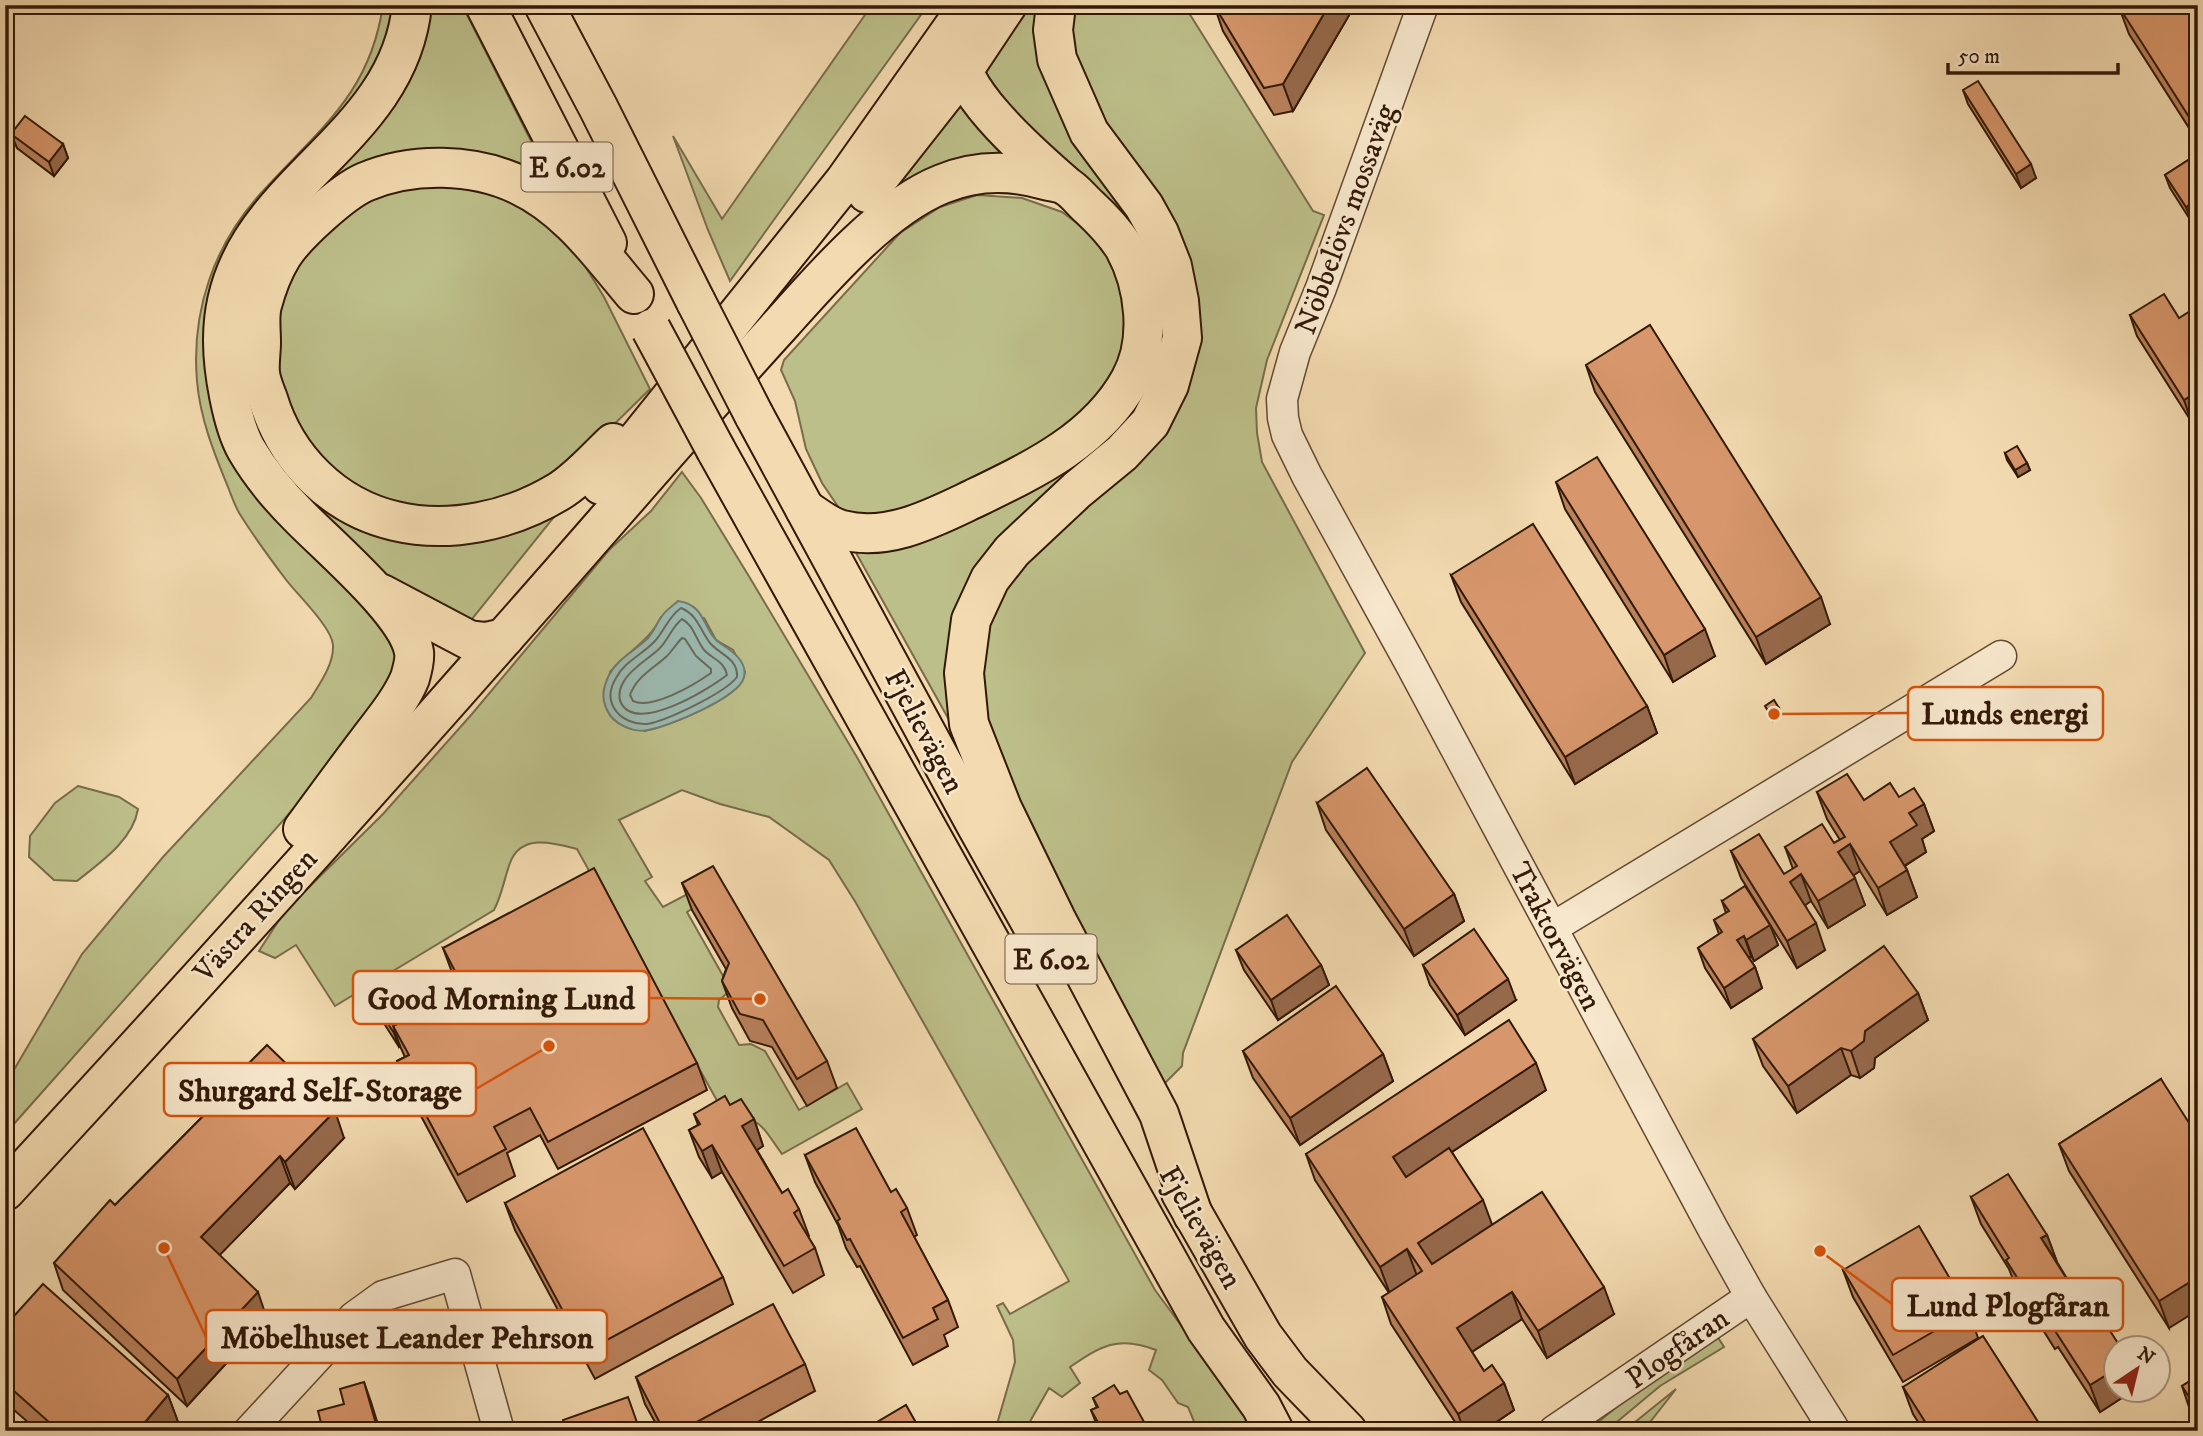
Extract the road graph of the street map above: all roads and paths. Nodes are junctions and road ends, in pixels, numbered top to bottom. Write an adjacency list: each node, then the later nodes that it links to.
1 (412, 5): 16 (main road)
2 (485, 5): 12 (main road, Fjelievägen / E 6.02)
3 (544, 5): 15 (main road, Fjelievägen / E 6.02, bridge)
4 (969, 5): 10 (main road)
5 (984, 5): 9 (main road)
6 (1007, 5): 9 (main road)
7 (1056, 5): 23 (main road)
8 (1423, 5): 13 (street, Nöbbelövs mossaväg)
9 (962, 71): 11 (main road); 14 (main road)
10 (844, 182): 12 (main road); 17 (main road)
11 (1066, 186): 14 (main road); 15 (main road)
12 (634, 294): 28 (main road, Fjelievägen / E 6.02, bridge)
13 (1287, 435): 20 (street, Traktorvägen)
14 (663, 454): 17 (main road)
15 (806, 509): 23 (main road, Fjelievägen / E 6.02)
16 (373, 589): 17 (main road); 19 (main road)
17 (487, 639): 19 (main road, Västra Ringen); 22 (main road, Västra Ringen)
18 (2001, 656): 20 (street)
19 (298, 837): 21 (main road, Västra Ringen)
20 (1552, 928): 24 (street, Traktorvägen)
21 (5, 1157)
22 (5, 1191)
23 (1194, 1215): 29 (main road, Fjelievägen / E 6.02)
24 (1751, 1297): 25 (street, Plogfåran); 32 (street, Traktorvägen)
25 (1603, 1399): 30 (street, Plogfåran); 31 (street, Plogfåran)
26 (250, 1431): 27 (street)
27 (499, 1431)
28 (1274, 1431)
29 (1347, 1431)
30 (1554, 1431)
31 (1567, 1431)
32 (1835, 1431)

